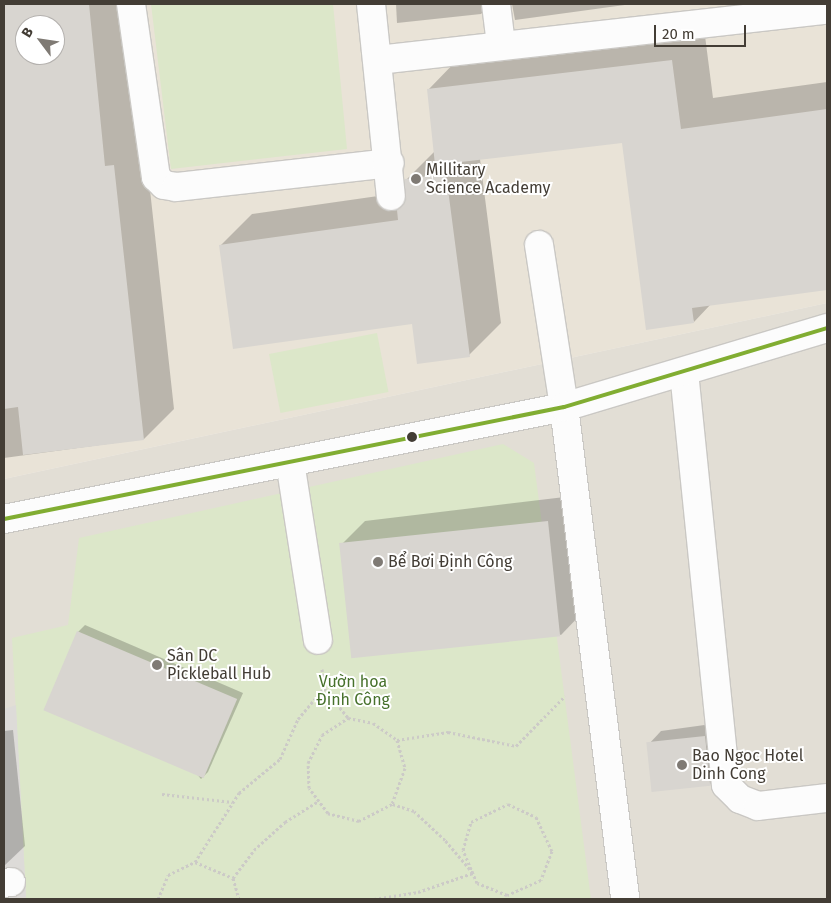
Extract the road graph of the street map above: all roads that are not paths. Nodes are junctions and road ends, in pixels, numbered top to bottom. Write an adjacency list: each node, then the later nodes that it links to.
1 (131, 4): 8 (street)
2 (370, 4): 7 (street)
3 (496, 4): 6 (street)
4 (827, 10): 5 (street)
5 (720, 11): 6 (street)
6 (501, 44): 7 (street)
7 (378, 60): 8 (street)
8 (390, 163): 9 (street)
9 (391, 196)
10 (539, 245): 13 (street)
11 (827, 328): 12 (street)
12 (684, 372): 13 (street); 17 (street)
13 (564, 407): 14 (street); 18 (street)
14 (290, 462): 15 (street); 16 (street)
15 (4, 519)
16 (318, 640)
17 (827, 798)
18 (625, 899)

